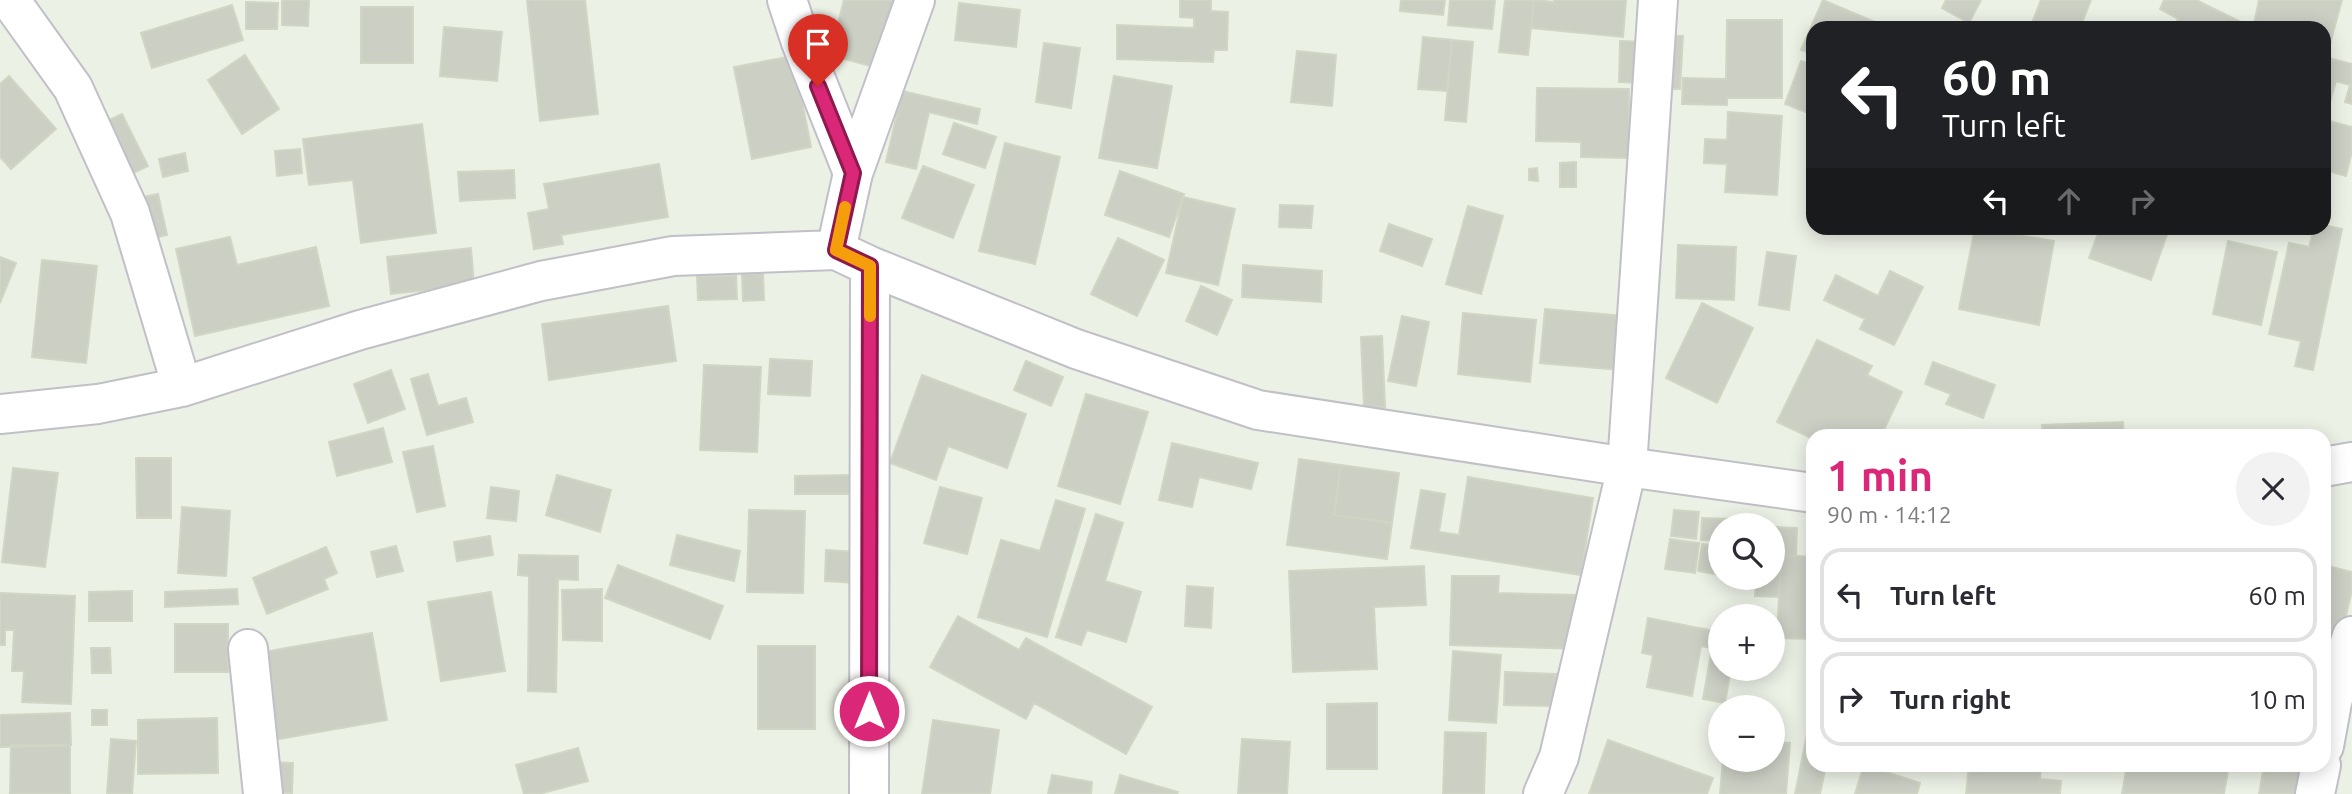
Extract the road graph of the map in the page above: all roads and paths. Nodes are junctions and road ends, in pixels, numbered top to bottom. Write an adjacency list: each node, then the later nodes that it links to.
1 (10, 0): 8 (street)
2 (787, 0): 5 (street)
3 (915, 0): 5 (street)
4 (1658, 0): 12 (street)
5 (853, 173): 6 (street)
6 (836, 250): 7 (street); 8 (street)
7 (870, 266): 12 (street); 19 (street)
8 (182, 387): 9 (street)
9 (0, 414)
10 (2352, 462): 11 (street)
11 (2331, 466)
12 (1627, 467): 13 (street); 20 (street)
13 (1806, 492)
14 (2352, 636): 16 (street)
15 (248, 649): 18 (street)
16 (2331, 693)
17 (2319, 772): 21 (street)
18 (263, 794)
19 (869, 794)
20 (1543, 794)
21 (2315, 794)

